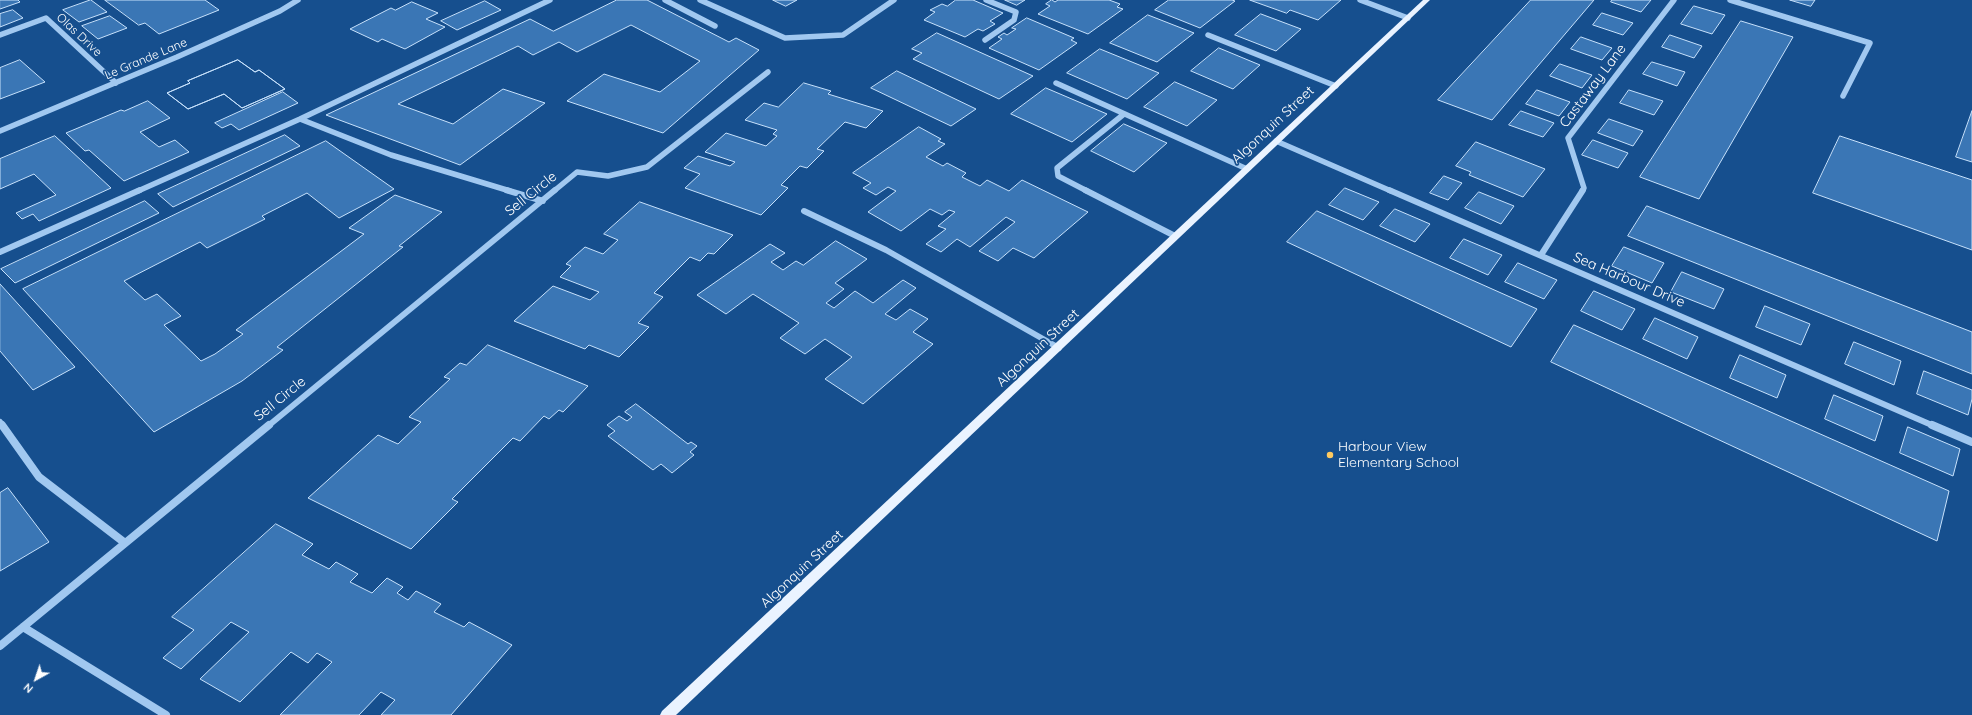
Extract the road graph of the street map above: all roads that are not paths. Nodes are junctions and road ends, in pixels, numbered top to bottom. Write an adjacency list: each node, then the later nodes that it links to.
1 (298, 0): 17 (street, Le Grande Lane)
2 (550, 0): 22 (street)
3 (665, 0): 12 (street)
4 (700, 0): 5 (street)
5 (894, 0)
6 (986, 0): 15 (street)
7 (1360, 0): 11 (street)
8 (1427, 0): 11 (main road, Algonquin Street)
9 (1674, 0): 30 (street, Castaway Lane)
10 (1730, 0): 20 (street)
11 (1408, 18): 19 (main road, Algonquin Street)
12 (715, 26)
13 (0, 35): 17 (street, Olas Drive)
14 (1208, 35): 19 (street)
15 (985, 40)
16 (768, 72): 26 (street, Sell Circle)
17 (116, 83): 23 (street, Le Grande Lane)
18 (1056, 84): 21 (street)
19 (1336, 86): 24 (main road, Algonquin Street)
20 (1843, 96)
21 (1124, 114): 25 (street); 28 (street)
22 (300, 119): 26 (street); 29 (street)
23 (0, 131)
24 (1276, 141): 25 (main road, Algonquin Street); 30 (street, Sea Harbour Drive)
25 (1247, 169): 28 (main road, Algonquin Street)
26 (543, 200): 34 (street, Sell Circle)
27 (804, 210): 31 (street)
28 (1175, 236): 31 (main road, Algonquin Street)
29 (0, 252)
30 (1541, 255): 33 (street, Sea Harbour Drive)
31 (1059, 348): 38 (main road, Algonquin Street)
32 (0, 422): 34 (street)
33 (1972, 442)
34 (125, 543): 35 (street, Sell Circle)
35 (23, 627): 36 (street, Sell Circle); 37 (street)
36 (0, 646)
37 (166, 715)
38 (667, 715)

